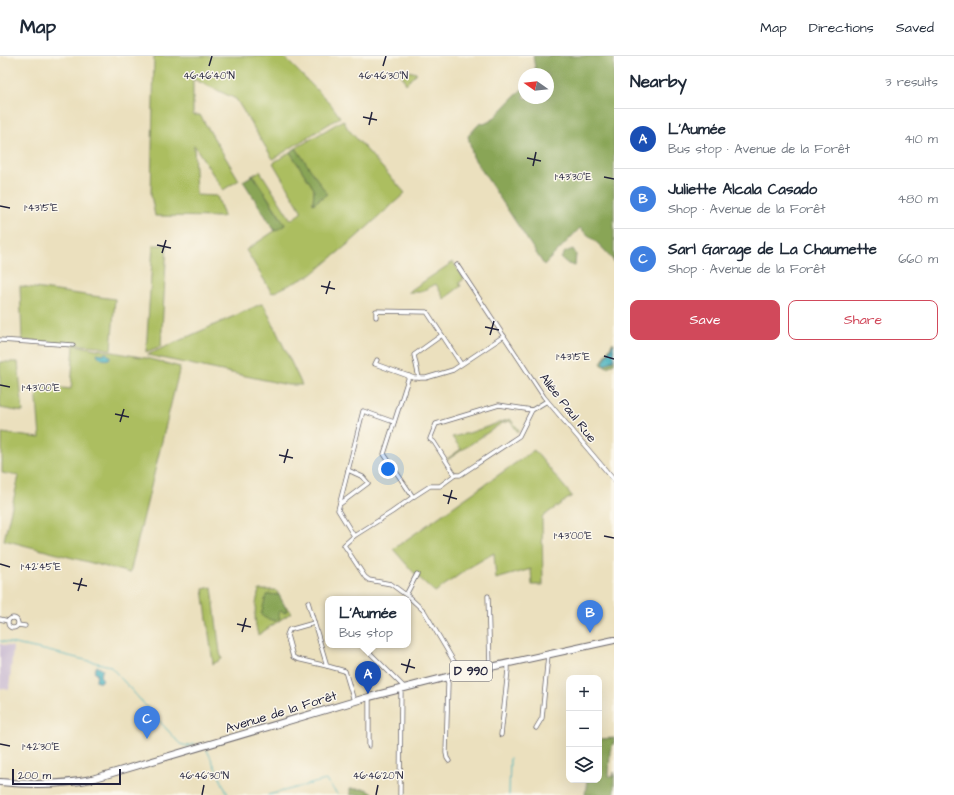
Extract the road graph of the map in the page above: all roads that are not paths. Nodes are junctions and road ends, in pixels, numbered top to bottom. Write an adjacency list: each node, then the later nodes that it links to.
1 (457, 266): 4 (street, Allée Paul Rue)
2 (376, 317): 3 (street)
3 (442, 335): 8 (street); 10 (street)
4 (504, 336): 8 (street); 11 (street, Allée Paul Rue)
5 (0, 340): 6 (street)
6 (73, 345)
7 (377, 360): 9 (street)
8 (461, 364): 10 (street)
9 (409, 376): 10 (street); 13 (street)
10 (419, 378)
11 (547, 401): 12 (street); 16 (street, Allée Paul Rue)
12 (532, 410): 15 (street); 15 (street)
13 (394, 422): 14 (street); 17 (street)
14 (348, 470): 18 (street); 18 (street)
15 (455, 475): 17 (street)
16 (614, 480)
17 (413, 497): 19 (street)
18 (340, 504): 19 (street)
19 (354, 536): 21 (street)
20 (418, 574): 21 (street)
21 (406, 595)
22 (488, 596): 35 (street)
23 (411, 599): 36 (street)
24 (308, 602): 27 (street)
25 (0, 619): 26 (street)
26 (8, 621): 28 (street); 28 (street)
27 (314, 623): 34 (street); 34 (street)
28 (18, 625): 29 (street)
29 (25, 626)
30 (614, 640): 32 (main road, Avenue de la Forêt / D 990)
31 (365, 648): 38 (street)
32 (548, 655): 33 (main road, Avenue de la Forêt / D 990); 41 (street)
33 (508, 663): 35 (main road, Avenue de la Forêt / D 990); 42 (street)
34 (328, 666): 40 (street)
35 (490, 667): 36 (main road, Avenue de la Forêt / D 990)
36 (459, 674): 37 (main road, Avenue de la Forêt / D 990)
37 (446, 677): 38 (main road, Avenue de la Forêt / D 990); 44 (street)
38 (402, 688): 39 (main road, Avenue de la Forêt / D 990); 46 (street)
39 (369, 696): 40 (main road, Avenue de la Forêt / D 990); 43 (street)
40 (354, 701): 45 (main road, Avenue de la Forêt / D 990)
41 (536, 728)
42 (501, 735)
43 (369, 746)
44 (449, 761)
45 (0, 782)
46 (400, 795)

